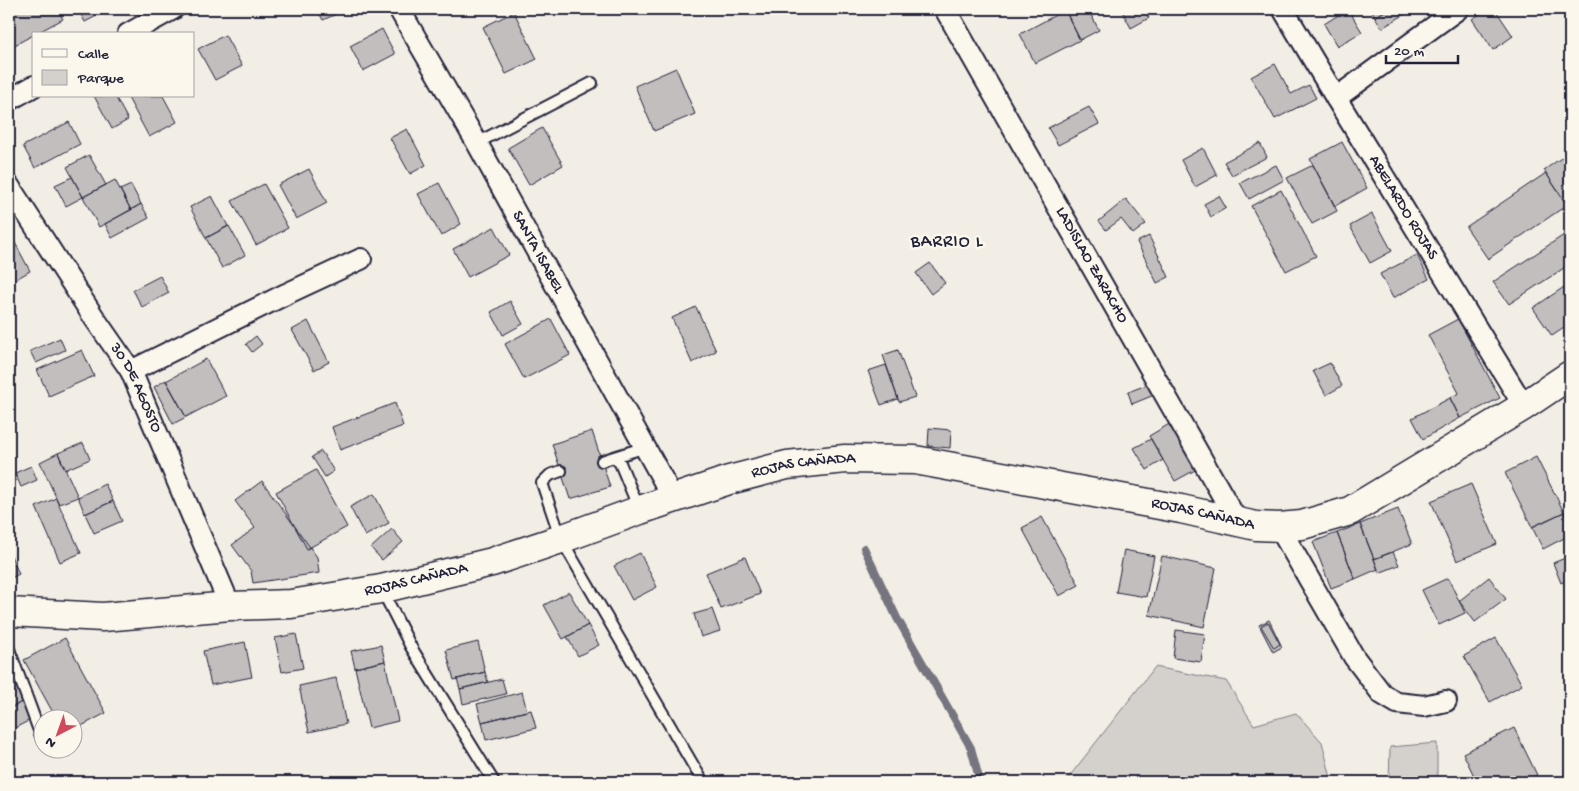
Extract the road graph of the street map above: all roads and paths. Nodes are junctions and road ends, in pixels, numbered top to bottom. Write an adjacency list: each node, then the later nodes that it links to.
1 (173, 9): 6 (street)
2 (400, 9): 11 (street, SANTA ISABEL)
3 (945, 9): 23 (street, LADISLAO ZARACHO)
4 (1284, 9): 9 (street, ABELARDO ROJAS)
5 (1458, 9): 9 (street)
6 (132, 32)
7 (592, 83): 11 (lane)
8 (32, 87): 10 (street)
9 (1336, 98): 16 (street, ABELARDO ROJAS)
10 (9, 100)
11 (478, 143): 17 (street, SANTA ISABEL)
12 (9, 186): 14 (street, 30 DE AGOSTO)
13 (361, 259): 14 (street)
14 (131, 371): 27 (street, 30 DE AGOSTO)
15 (1570, 375): 16 (main road, ROJAS CAÑADA)
16 (1524, 406): 24 (main road, ROJAS CAÑADA)
17 (646, 448): 18 (lane); 21 (street, SANTA ISABEL)
18 (614, 458): 19 (lane); 22 (lane)
19 (602, 461)
20 (561, 471): 25 (lane)
21 (673, 498): 22 (main road, ROJAS CAÑADA); 23 (main road, ROJAS CAÑADA)
22 (640, 510): 25 (main road, ROJAS CAÑADA)
23 (1237, 521): 24 (main road, ROJAS CAÑADA)
24 (1279, 527): 30 (street)
25 (561, 539): 26 (main road, ROJAS CAÑADA); 33 (lane)
26 (381, 589): 27 (main road, ROJAS CAÑADA); 32 (lane)
27 (230, 606): 28 (main road, ROJAS CAÑADA)
28 (9, 612)
29 (9, 650): 31 (lane)
30 (1446, 701)
31 (32, 712)
32 (494, 782)
33 (703, 782)

